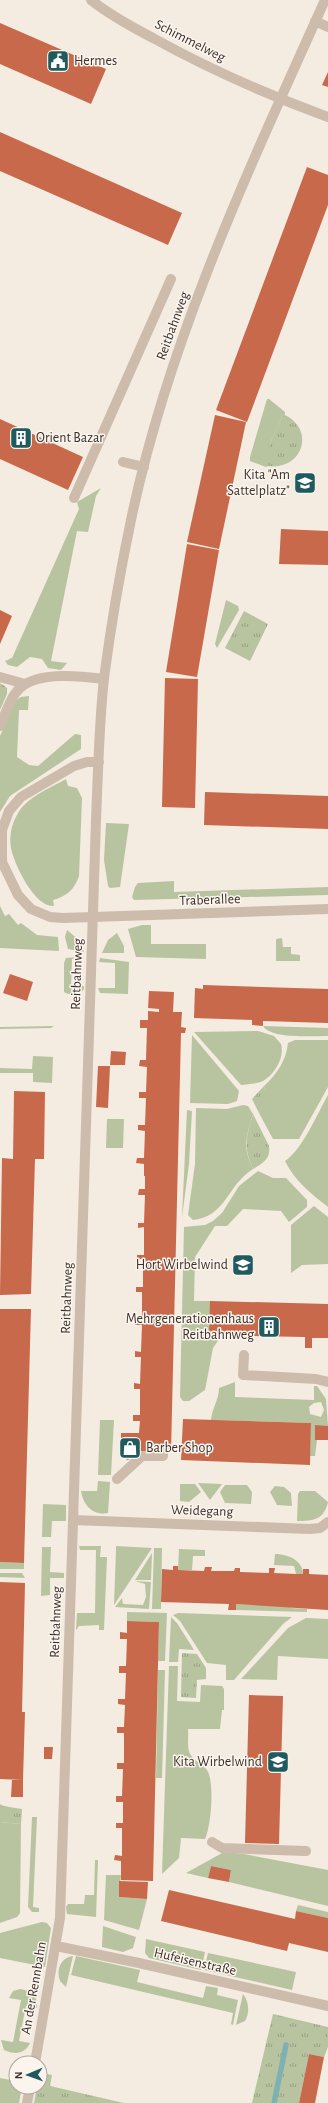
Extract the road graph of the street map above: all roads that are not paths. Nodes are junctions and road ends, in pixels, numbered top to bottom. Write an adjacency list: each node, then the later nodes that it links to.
1 (91, 0): 5 (street, Schimmelweg)
2 (325, 0): 3 (street, Reitbahnweg)
3 (316, 21): 4 (street); 5 (street, Reitbahnweg)
4 (328, 27)
5 (280, 98): 6 (street, Schimmelweg); 9 (street, Reitbahnweg)
6 (328, 117)
7 (171, 279): 10 (street)
8 (123, 462): 9 (street)
9 (144, 467): 12 (street, Reitbahnweg)
10 (74, 498)
11 (0, 677): 13 (street)
12 (104, 679): 13 (street); 15 (street, Reitbahnweg)
13 (25, 684): 14 (street)
14 (0, 726)
15 (99, 762): 17 (street, Reitbahnweg); 17 (street, Traberallee)
16 (328, 909): 17 (street, Traberallee)
17 (93, 918): 22 (street, Reitbahnweg)
18 (244, 1356): 19 (street)
19 (328, 1382)
20 (153, 1453): 21 (street)
21 (117, 1479)
22 (73, 1520): 23 (street, Weidegang); 26 (street, Reitbahnweg)
23 (328, 1522)
24 (212, 1842): 25 (street)
25 (306, 1851)
26 (60, 1918): 27 (street, An der Rennbahn)
27 (56, 1946): 28 (street, Hufeisenstraße); 29 (street, An der Rennbahn)
28 (328, 2006)
29 (36, 2055)

